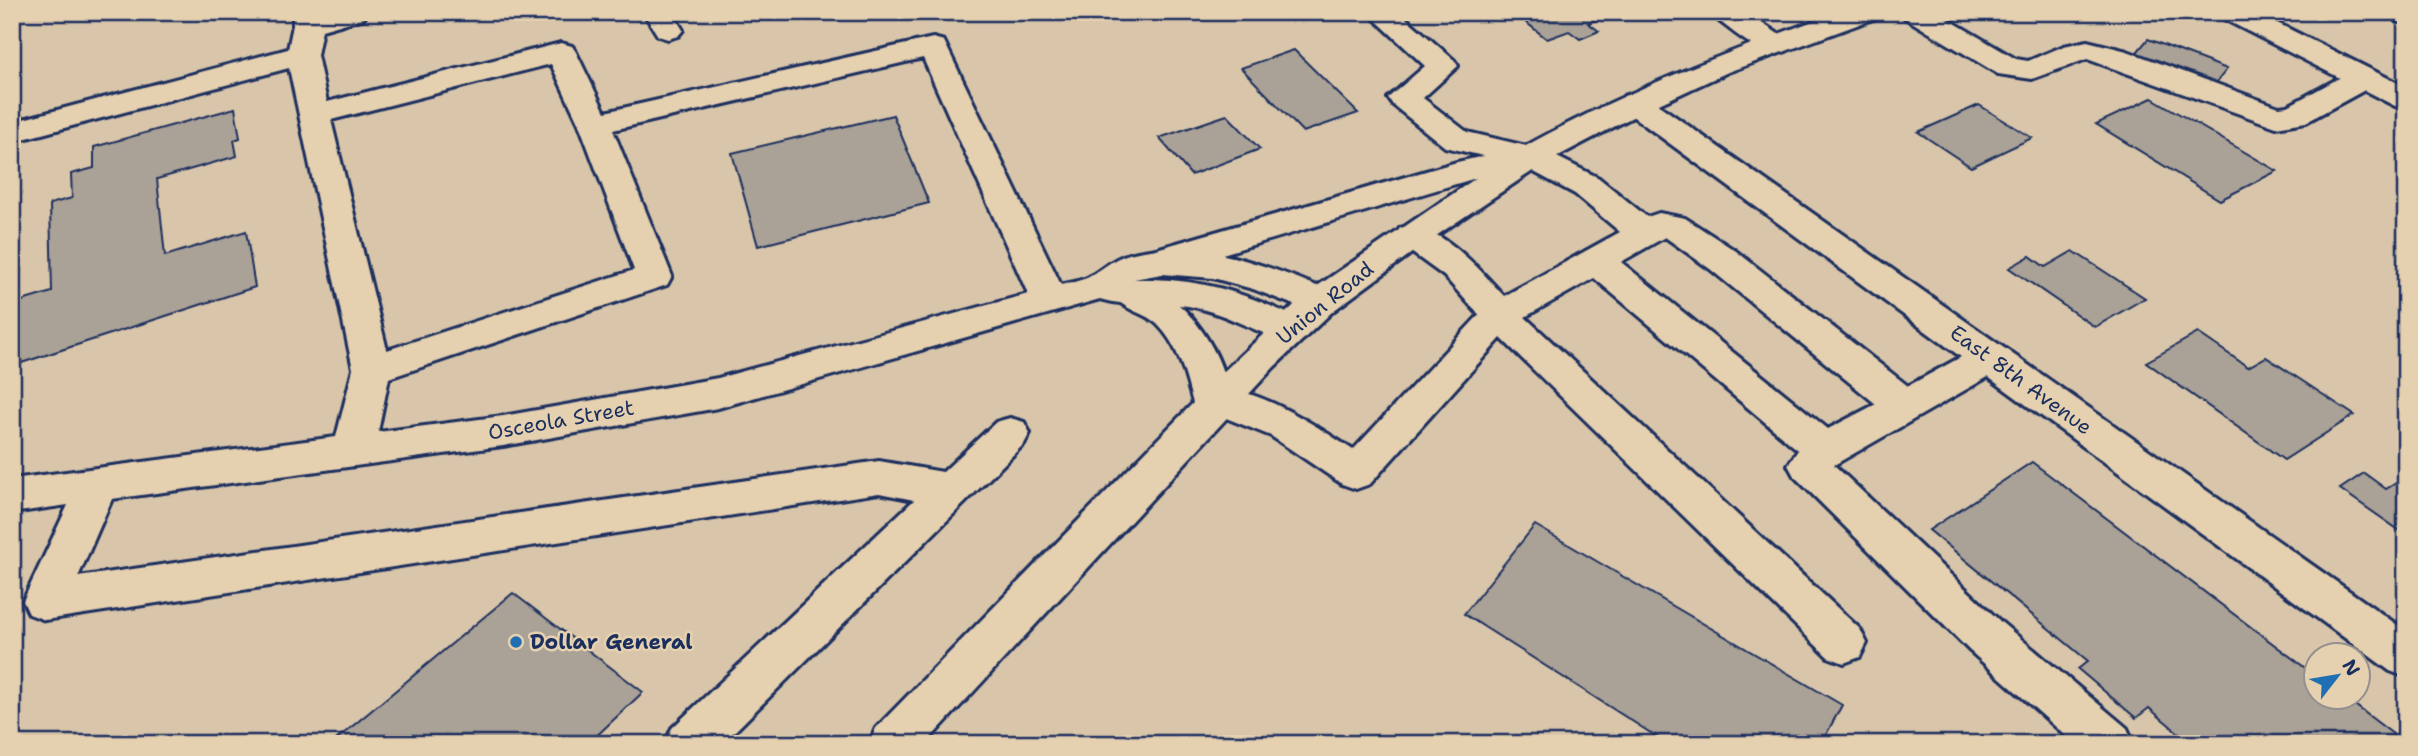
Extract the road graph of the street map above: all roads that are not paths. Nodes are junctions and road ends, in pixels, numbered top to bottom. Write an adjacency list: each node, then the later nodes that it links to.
1 (354, 12): 9 (main road)
2 (1381, 12): 18 (main road)
3 (1725, 12): 10 (main road)
4 (1866, 12): 10 (main road, Union Road)
5 (1915, 12): 12 (main road)
6 (2231, 12): 12 (main road)
7 (2401, 12): 8 (main road)
8 (2406, 15)
9 (307, 18): 11 (main road)
10 (1774, 45): 14 (main road, Union Road)
11 (302, 55): 15 (main road); 17 (main road)
12 (2363, 78): 13 (main road)
13 (2406, 99)
14 (1635, 103): 18 (main road, Union Road); 28 (main road, East 8th Avenue)
15 (314, 115): 16 (main road); 29 (main road)
16 (595, 124): 24 (main road); 29 (main road)
17 (12, 132)
18 (1531, 157): 19 (main road); 20 (main road, Union Road); 22 (main road)
19 (1644, 233): 21 (main road); 31 (main road)
20 (1412, 236): 25 (main road, Union Road); 26 (main road)
21 (1595, 260): 26 (main road); 33 (main road)
22 (1159, 261): 23 (main road, Osceola Street); 25 (main road, Osceola Street)
23 (1115, 290): 24 (main road, Osceola Street); 27 (main road, Osceola Street); 30 (main road)
24 (1051, 301): 34 (main road, Osceola Street)
25 (1320, 302): 27 (main road, Union Road)
26 (1500, 316): 30 (main road); 38 (main road)
27 (1291, 330): 30 (main road, Union Road)
28 (1990, 358): 31 (main road); 39 (main road, East 8th Avenue)
29 (372, 369): 34 (main road)
30 (1217, 403): 42 (main road, Union Road)
31 (1906, 406): 33 (main road)
32 (1010, 433): 36 (main road)
33 (1825, 449): 40 (main road)
34 (353, 452): 35 (main road, Osceola Street)
35 (98, 485): 36 (main road); 37 (main road, Osceola Street)
36 (951, 490): 41 (main road)
37 (12, 496)
38 (1844, 643)
39 (2406, 657)
40 (2090, 737)
41 (689, 744)
42 (893, 744)

